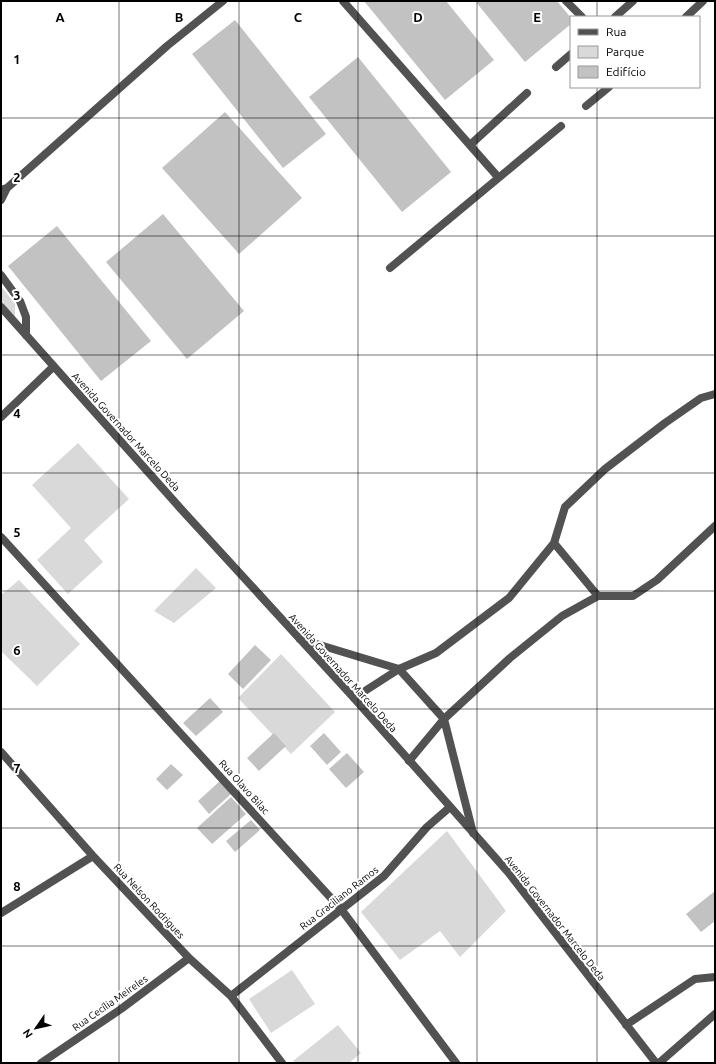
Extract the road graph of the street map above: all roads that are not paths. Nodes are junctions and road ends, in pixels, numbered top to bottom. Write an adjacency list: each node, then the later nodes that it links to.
1 (224, 1): 17 (street)
2 (343, 1): 15 (street)
3 (566, 1): 6 (street)
4 (633, 1): 7 (street)
5 (703, 1): 8 (street)
6 (581, 16)
7 (616, 16)
8 (687, 16)
9 (570, 55): 10 (street)
10 (556, 67)
11 (608, 88): 13 (street)
12 (527, 93): 15 (street)
13 (586, 106)
14 (561, 126): 16 (street)
15 (470, 145): 16 (street)
16 (498, 178): 19 (street)
17 (4, 189): 18 (street)
18 (1, 200)
19 (390, 268)
20 (1, 275): 22 (street)
21 (1, 307): 22 (street, Avenida Governador Marcelo Deda)
22 (26, 335): 23 (street, Avenida Governador Marcelo Deda)
23 (53, 367): 25 (street); 30 (street, Avenida Governador Marcelo Deda)
24 (715, 394): 28 (street)
25 (1, 417)
26 (715, 526): 29 (street)
27 (1, 537): 39 (street, Rua Olavo Bilac)
28 (554, 542): 29 (street); 31 (street)
29 (598, 596): 33 (street)
30 (300, 639): 31 (street); 32 (street, Avenida Governador Marcelo Deda)
31 (399, 669): 32 (street); 33 (street)
32 (354, 698): 35 (street, Avenida Governador Marcelo Deda)
33 (444, 720): 35 (street); 37 (street)
34 (1, 752): 38 (street, Rua Nelson Rodrigues)
35 (409, 761): 36 (street, Avenida Governador Marcelo Deda)
36 (450, 807): 37 (street, Avenida Governador Marcelo Deda); 39 (street, Rua Graciliano Ramos)
37 (473, 833): 45 (street, Avenida Governador Marcelo Deda)
38 (93, 856): 40 (street); 41 (street, Rua Nelson Rodrigues)
39 (341, 909): 43 (street, Rua Graciliano Ramos); 48 (street, Rua Olavo Bilac)
40 (1, 913)
41 (189, 958): 43 (street, Rua Nelson Rodrigues); 46 (street, Rua Cecília Meireles)
42 (715, 977): 45 (street)
43 (231, 996): 47 (street, Rua Nelson Rodrigues)
44 (715, 1014): 50 (street)
45 (626, 1025): 49 (street, Avenida Governador Marcelo Deda)
46 (41, 1063)
47 (282, 1063)
48 (456, 1063)
49 (656, 1063)
50 (659, 1063)

